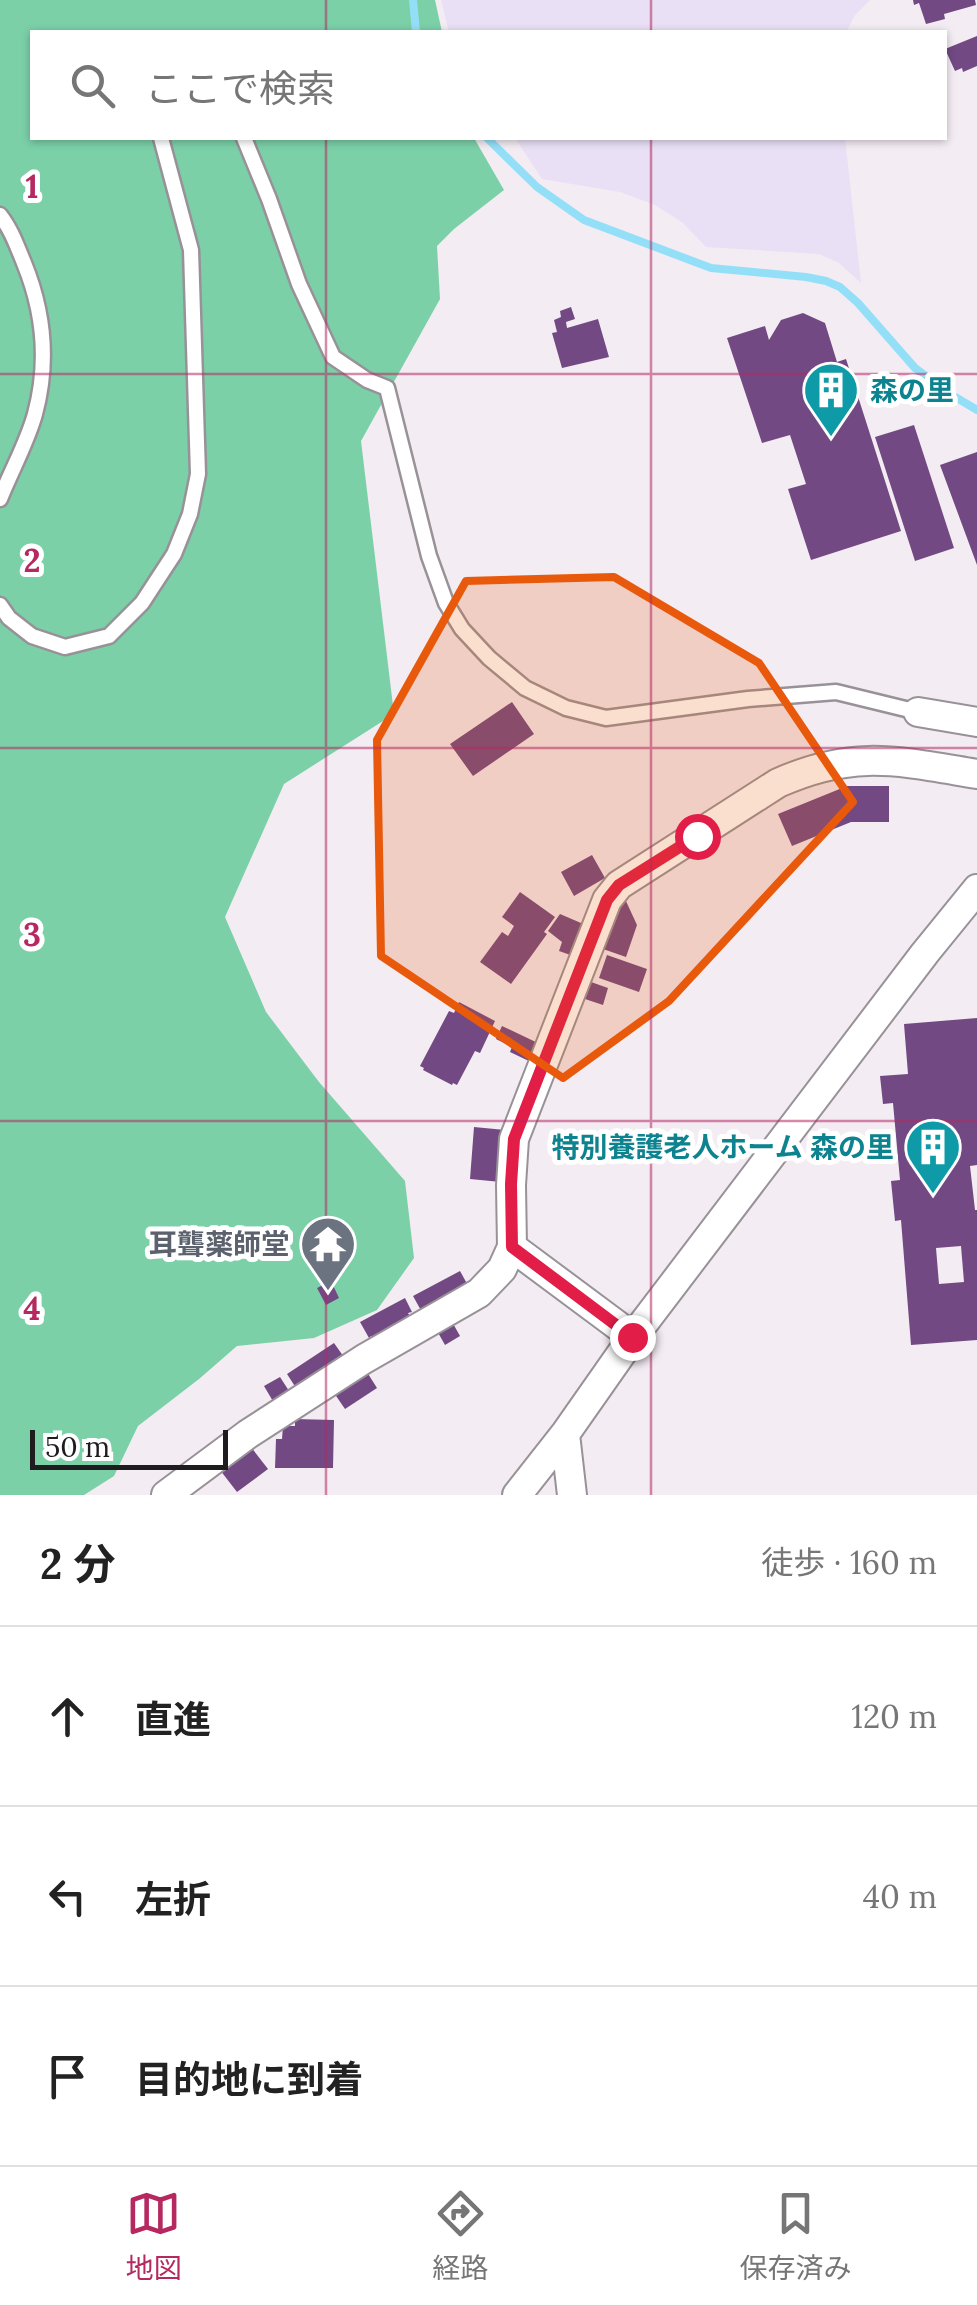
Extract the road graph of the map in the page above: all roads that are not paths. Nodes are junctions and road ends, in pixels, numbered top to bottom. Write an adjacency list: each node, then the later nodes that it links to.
1 (162, 140): 5 (lane)
2 (245, 140): 6 (lane)
3 (0, 215): 4 (lane)
4 (0, 499)
5 (0, 606)
6 (918, 712): 7 (street)
7 (977, 722)
8 (977, 774): 10 (street)
9 (977, 890): 11 (street)
10 (512, 1247): 11 (street); 13 (street)
11 (632, 1337): 12 (street)
12 (564, 1434): 14 (street); 15 (street)
13 (166, 1495)
14 (517, 1495)
15 (572, 1495)

